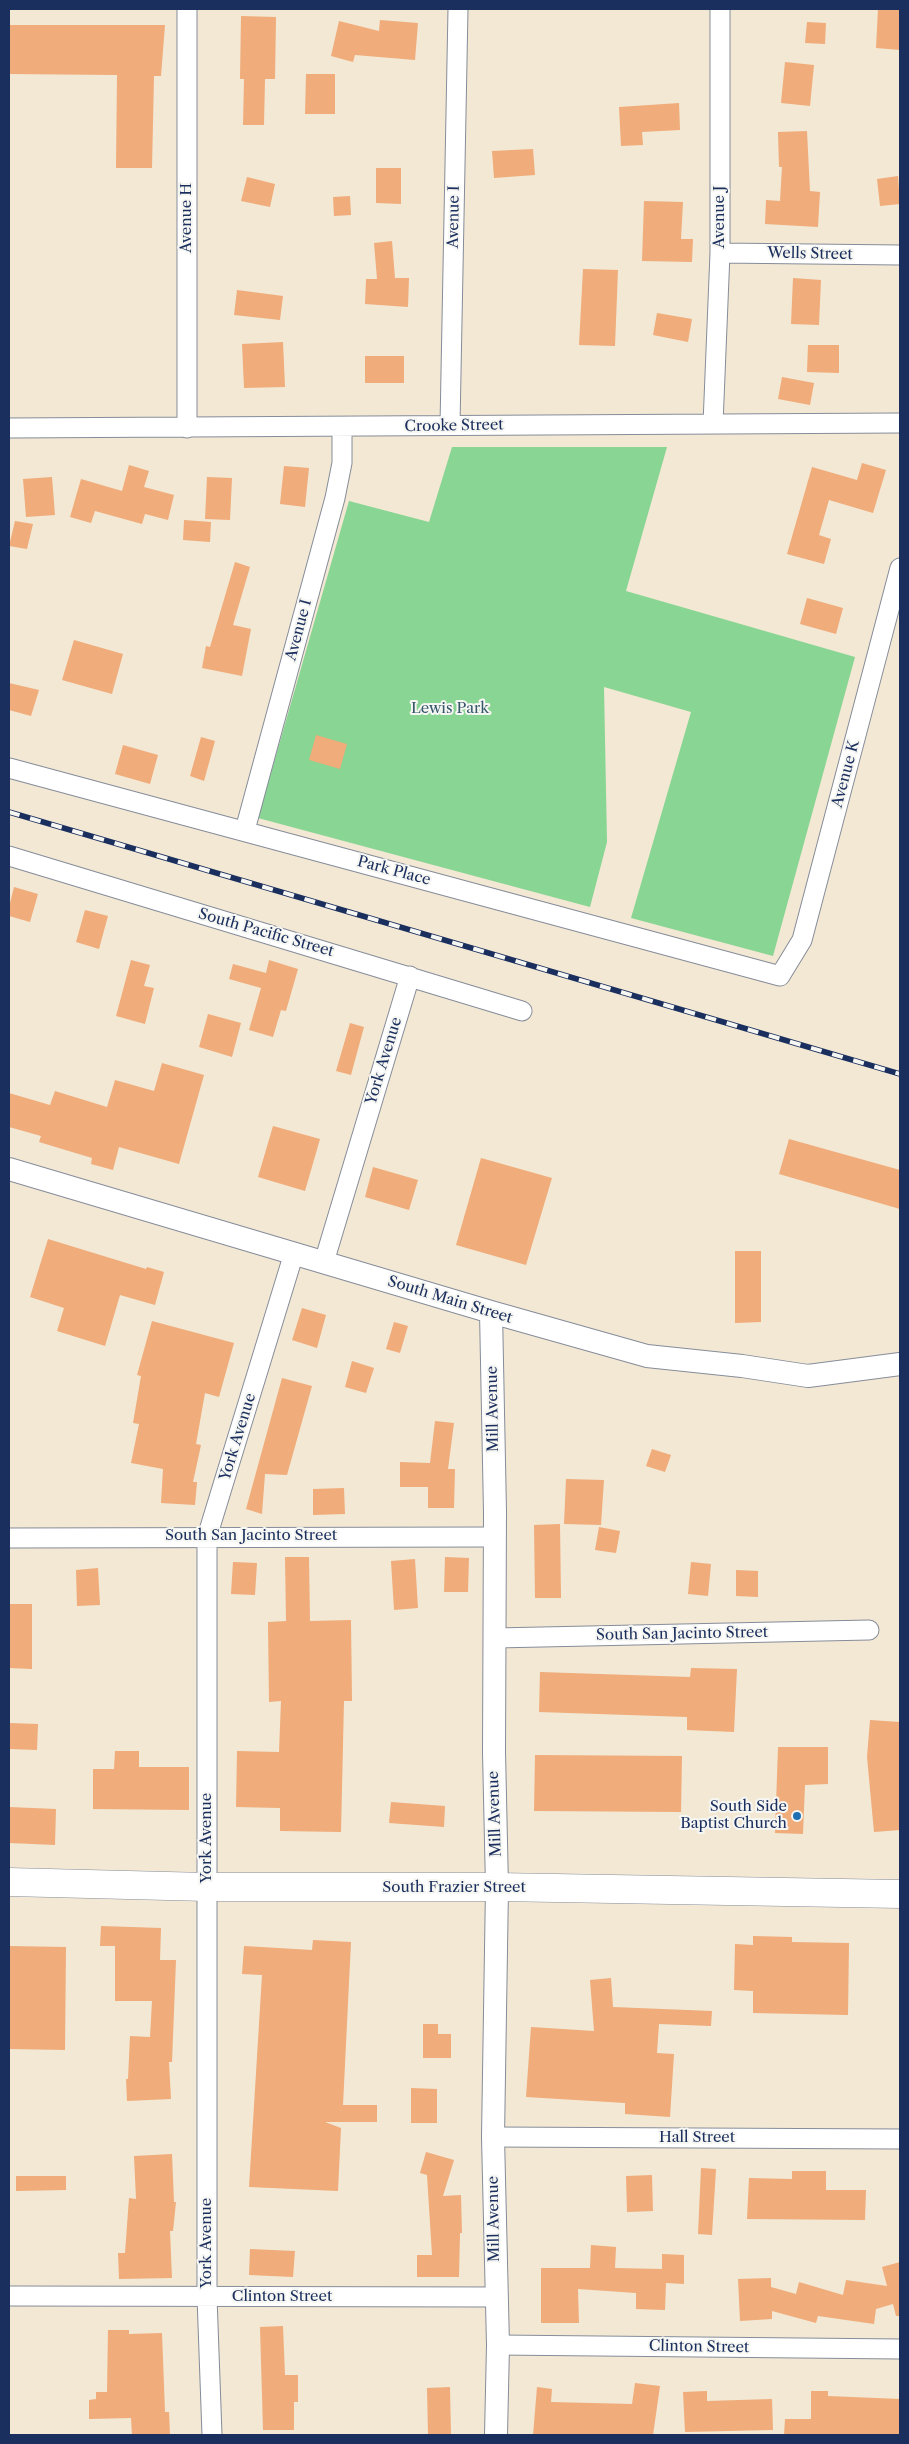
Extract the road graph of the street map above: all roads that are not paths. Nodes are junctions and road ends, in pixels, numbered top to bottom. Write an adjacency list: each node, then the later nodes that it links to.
1 (187, 9): 10 (street, Avenue H)
2 (458, 9): 8 (street, Avenue I)
3 (720, 9): 4 (street, Avenue J)
4 (720, 253): 5 (street, Wells Street); 7 (street, Avenue J)
5 (900, 255)
6 (900, 423): 7 (street, Crooke Street)
7 (713, 424): 8 (street, Crooke Street)
8 (450, 425): 11 (street, Crooke Street)
9 (9, 428): 10 (street, Crooke Street)
10 (187, 428): 11 (street, Crooke Street)
11 (342, 428): 14 (street, Avenue I)
12 (900, 568): 17 (street, Avenue K)
13 (9, 768): 14 (street, Park Place)
14 (244, 830): 17 (street, Park Place)
15 (9, 856): 16 (street, South Pacific Street)
16 (410, 976): 18 (street, South Pacific Street); 21 (street, York Avenue)
17 (780, 976)
18 (522, 1011)
19 (9, 1169): 20 (street, South Main Street)
20 (294, 1253): 21 (street, South Main Street); 24 (street, York Avenue)
21 (324, 1262): 22 (street, South Main Street)
22 (491, 1312): 23 (street, South Main Street); 25 (street, Mill Avenue)
23 (900, 1364)
24 (207, 1537): 25 (street, South San Jacinto Street); 26 (street, South San Jacinto Street); 30 (street, York Avenue)
25 (494, 1537): 28 (street, Mill Avenue)
26 (9, 1538)
27 (869, 1630): 28 (street, South San Jacinto Street)
28 (495, 1638): 31 (street, Mill Avenue)
29 (9, 1882): 30 (main road, South Frazier Street)
30 (207, 1887): 31 (main road, South Frazier Street); 36 (street, York Avenue)
31 (497, 1887): 32 (main road, South Frazier Street); 33 (street, Mill Avenue)
32 (900, 1894)
33 (493, 2137): 34 (street, Hall Street); 37 (street, Mill Avenue)
34 (900, 2139)
35 (9, 2296): 36 (street, Clinton Street)
36 (208, 2297): 37 (street, Clinton Street); 40 (street, York Avenue)
37 (496, 2298): 38 (street, Mill Avenue)
38 (498, 2345): 39 (street, Clinton Street); 41 (street, Mill Avenue)
39 (900, 2349)
40 (212, 2435)
41 (496, 2435)

